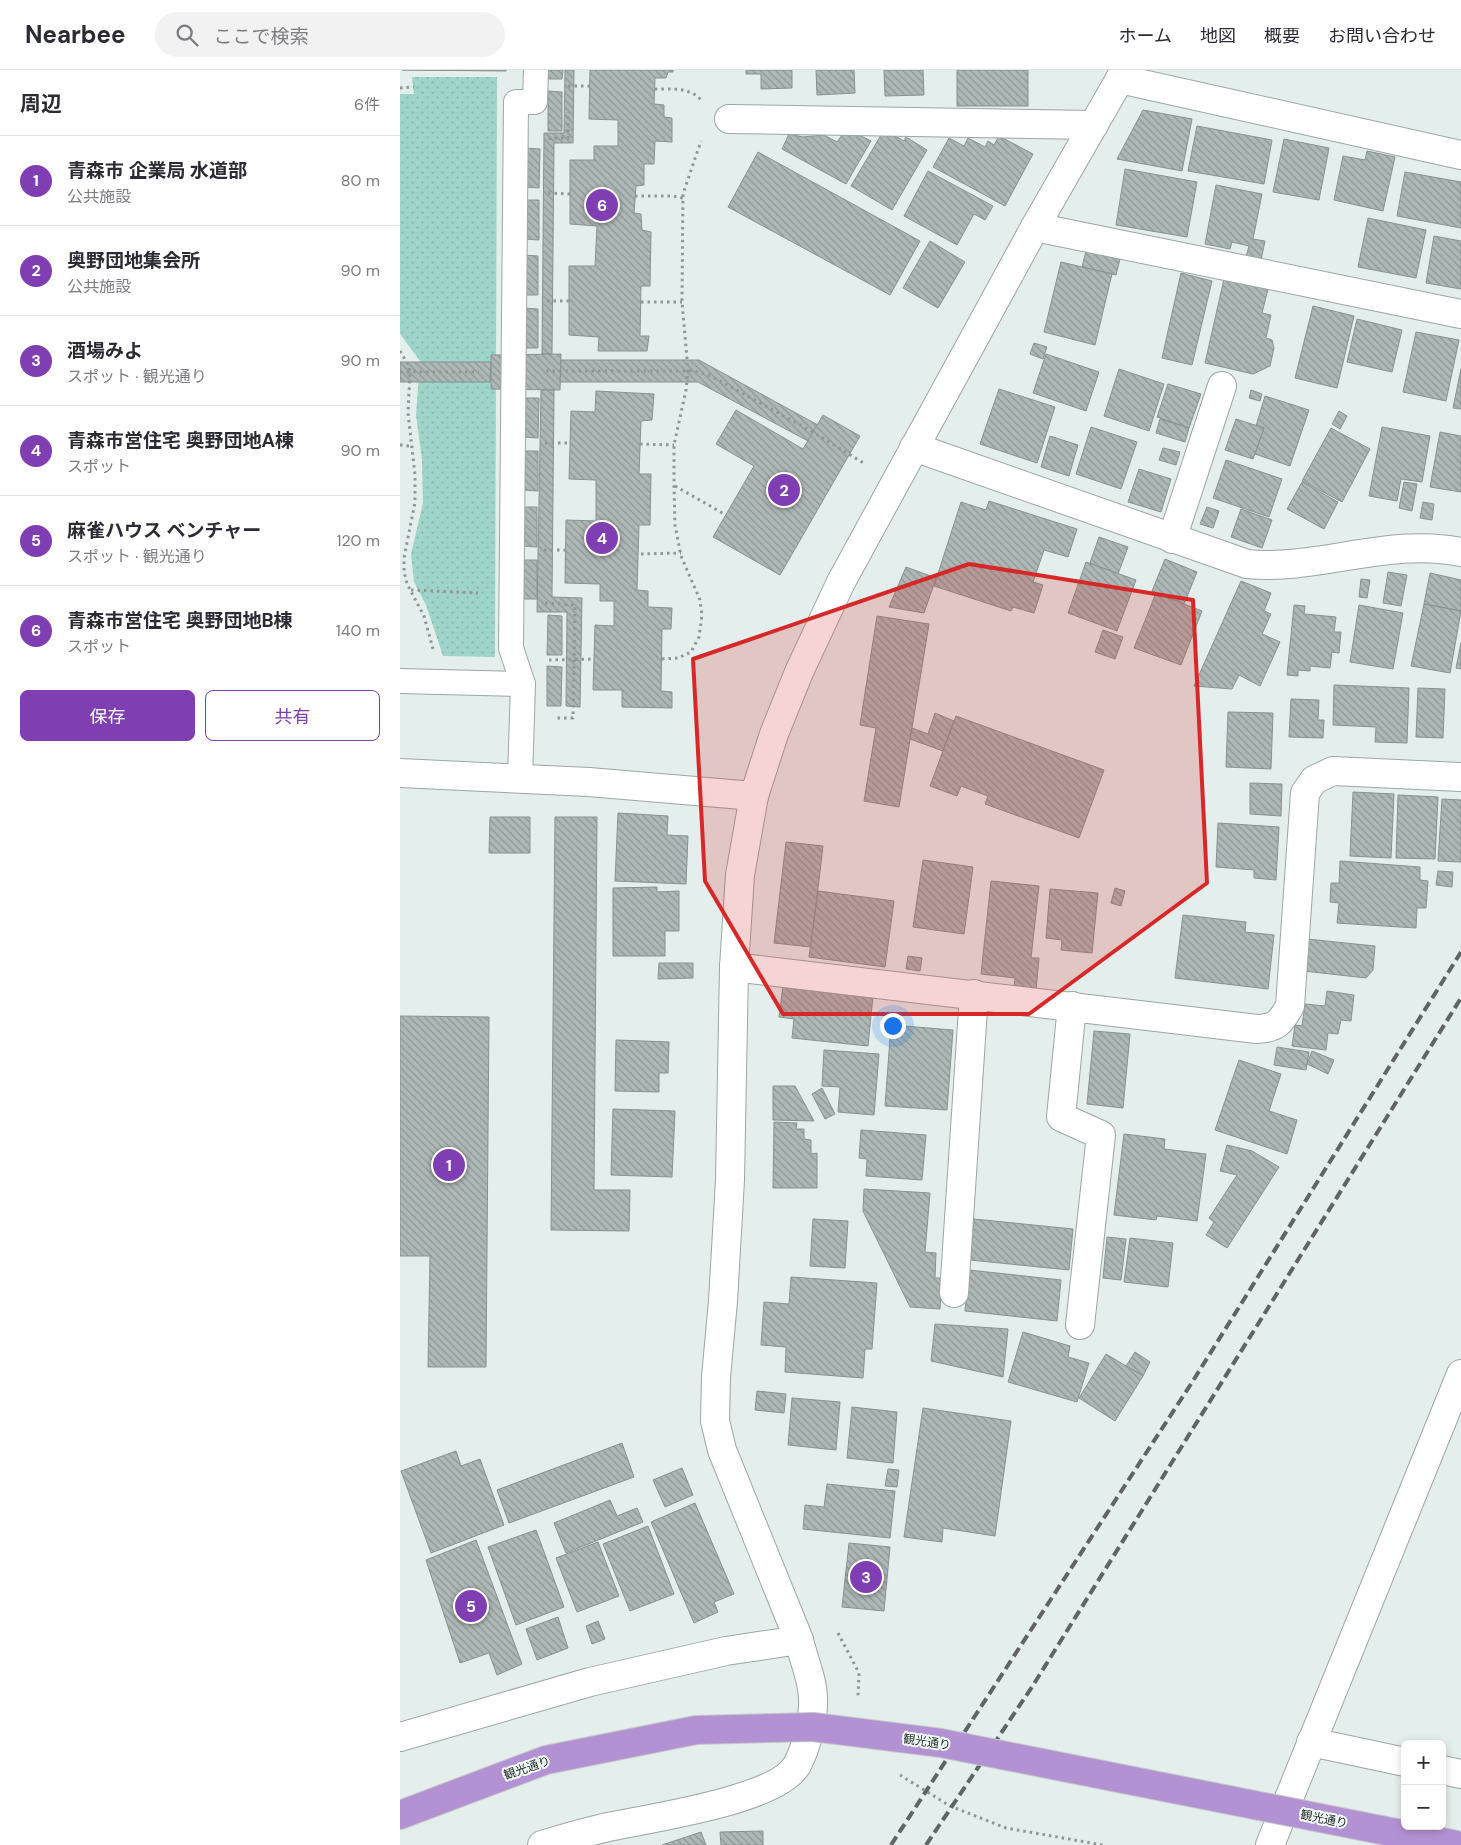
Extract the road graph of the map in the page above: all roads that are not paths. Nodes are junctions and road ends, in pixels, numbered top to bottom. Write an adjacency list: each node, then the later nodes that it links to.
1 (536, 70): 13 (lane)
2 (1122, 74): 4 (street); 5 (street)
3 (717, 113): 4 (street)
4 (1094, 125): 6 (street)
5 (1461, 155)
6 (1035, 226): 7 (street); 9 (street)
7 (1461, 314)
8 (1222, 386): 10 (street)
9 (914, 447): 10 (street); 17 (street)
10 (1172, 539): 11 (street)
11 (1461, 552)
12 (400, 681): 13 (lane)
13 (523, 684): 16 (lane)
14 (400, 773): 16 (street)
15 (1461, 777): 20 (street)
16 (520, 778): 17 (street)
17 (754, 796): 18 (street)
18 (734, 967): 19 (street); 24 (street)
19 (974, 994): 20 (street); 21 (street)
20 (1072, 1006): 22 (street)
21 (954, 1293)
22 (1080, 1325)
23 (1461, 1374): 26 (street)
24 (799, 1640): 25 (street); 31 (street)
25 (400, 1737)
26 (1311, 1742): 27 (street); 32 (street)
27 (1401, 1761)
28 (1446, 1771): 29 (street)
29 (1461, 1774)
30 (400, 1815): 33 (highway, 観光通り, bridge)
31 (542, 1845)
32 (1270, 1845)
33 (1457, 1845)

